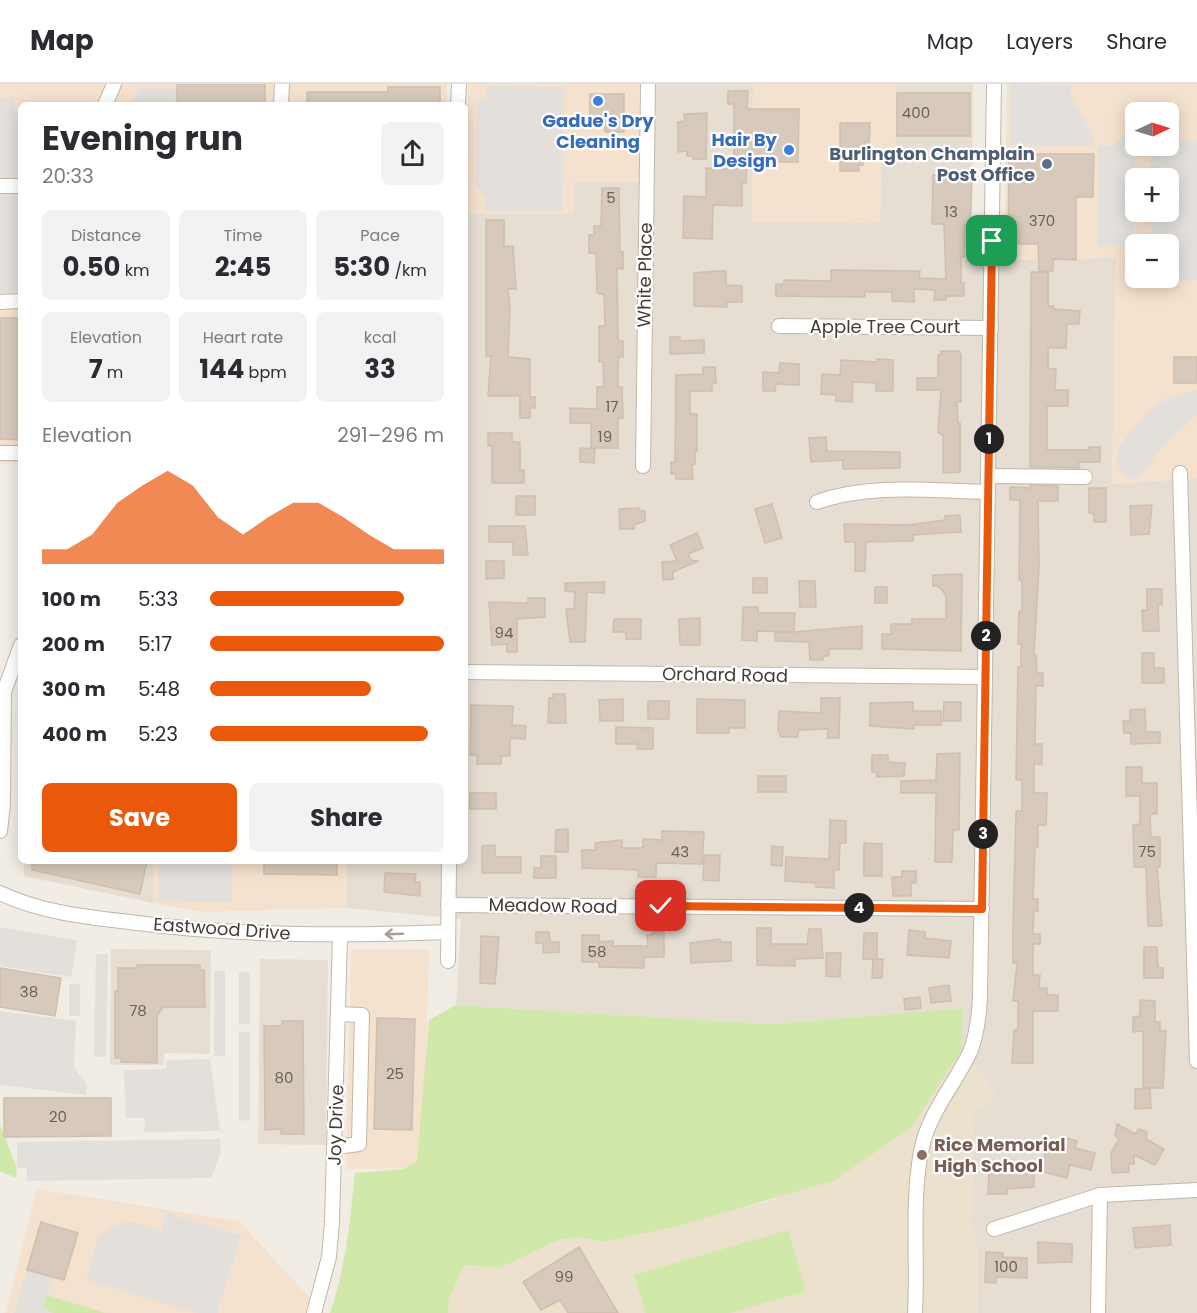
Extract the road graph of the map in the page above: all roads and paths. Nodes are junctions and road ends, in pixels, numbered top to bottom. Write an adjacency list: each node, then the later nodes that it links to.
1 (114, 84): 6 (street)
2 (282, 84): 7 (street)
3 (459, 84): 8 (street)
4 (648, 84): 17 (street, White Place)
5 (994, 84): 14 (street)
6 (106, 102)
7 (281, 102)
8 (458, 102)
9 (0, 186): 10 (street)
10 (18, 186)
11 (0, 302): 12 (street)
12 (18, 302)
13 (778, 326): 14 (street, Apple Tree Court)
14 (991, 328): 19 (street)
15 (0, 453): 16 (street)
16 (18, 453)
17 (643, 466)
18 (1180, 473): 26 (street)
19 (988, 476): 20 (street); 21 (street)
20 (1085, 477)
21 (988, 492): 22 (street); 25 (street)
22 (818, 502)
23 (18, 653): 27 (street)
24 (468, 672): 25 (street, Orchard Road)
25 (985, 677): 32 (street)
26 (1193, 736): 28 (street)
27 (0, 831)
28 (1194, 831): 37 (street)
29 (449, 864): 31 (street)
30 (0, 893): 34 (street, Eastwood Drive)
31 (448, 905): 32 (street, Meadow Road); 33 (street)
32 (982, 909): 43 (street)
33 (448, 932): 34 (street, Eastwood Drive, one-way to 34); 35 (street)
34 (340, 936): 36 (street, Joy Drive)
35 (448, 961)
36 (338, 1014): 38 (street, Joy Drive); 38 (street)
37 (1197, 1061)
38 (336, 1147): 42 (street, Joy Drive)
39 (1197, 1190): 40 (street)
40 (1100, 1195): 41 (street); 44 (street)
41 (994, 1229)
42 (314, 1313)
43 (915, 1313)
44 (1098, 1313)

